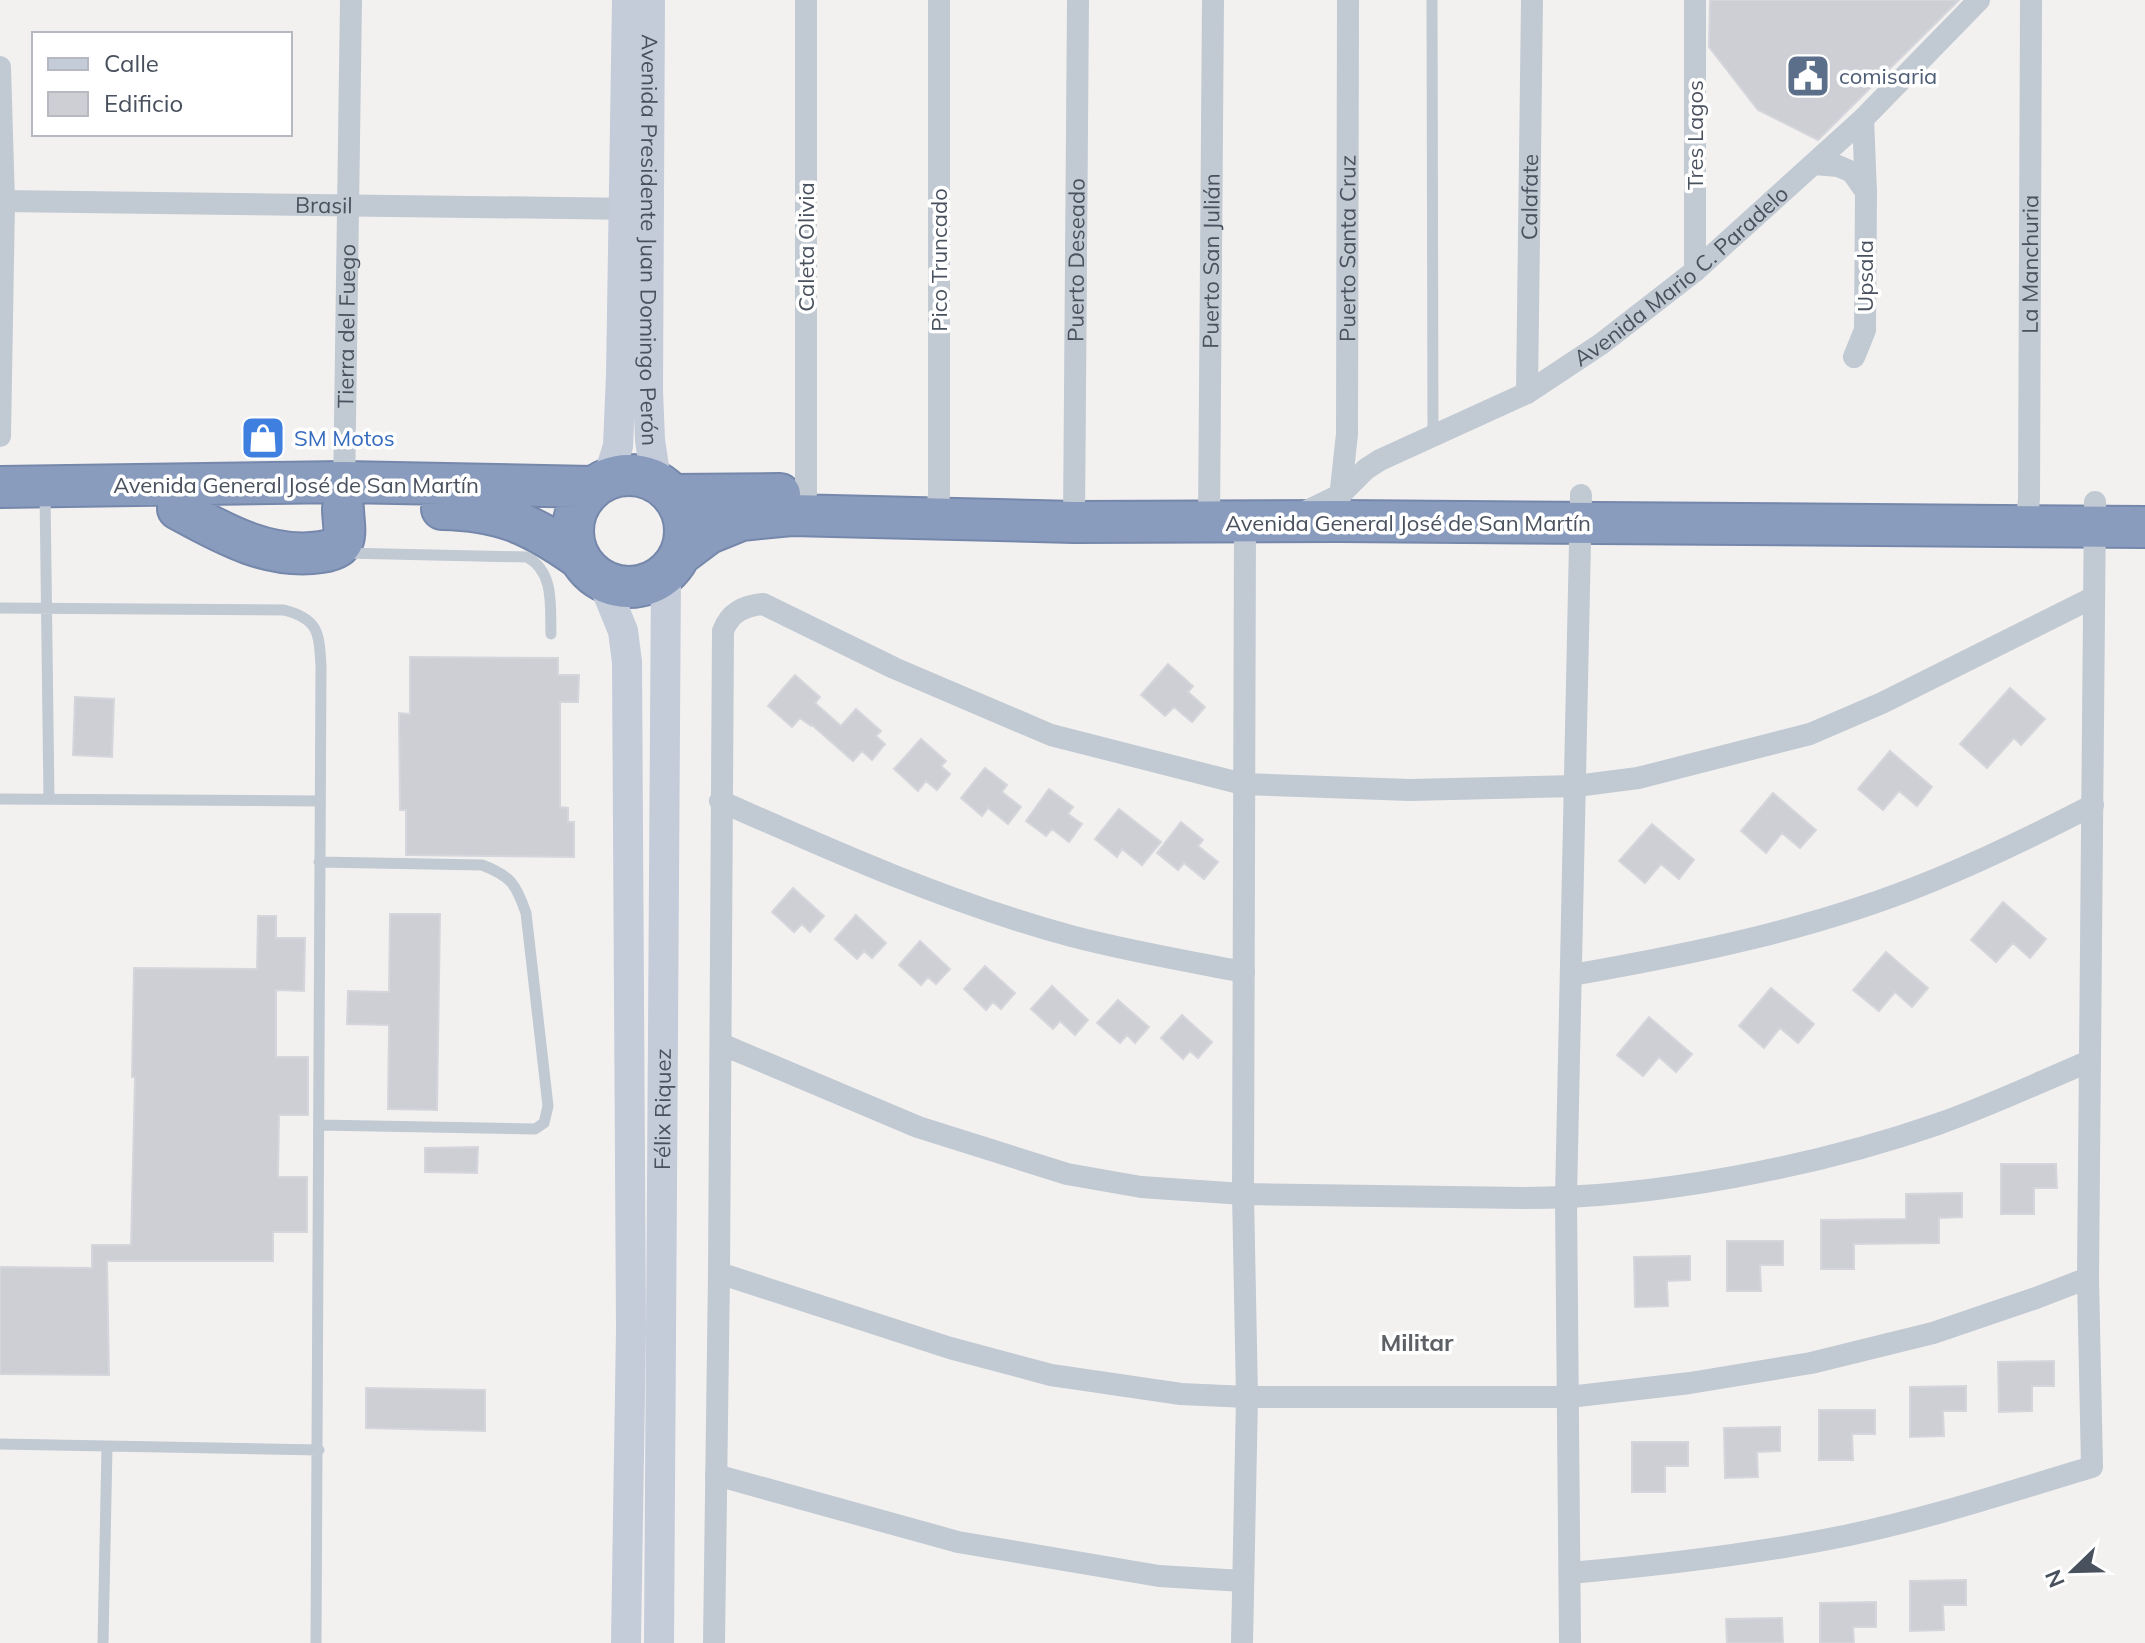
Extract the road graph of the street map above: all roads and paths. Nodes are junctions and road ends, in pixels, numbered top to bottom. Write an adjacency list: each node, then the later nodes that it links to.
1 (351, 0): 19 (street, Tierra del Fuego)
2 (627, 0): 20 (street, Avenida Presidente Juan Domingo Perón)
3 (650, 0): 20 (street, Avenida Presidente Juan Domingo Perón)
4 (806, 0): 29 (street, Caleta Olivia)
5 (939, 0): 32 (street, Pico Truncado)
6 (1078, 0): 33 (street, Puerto Deseado)
7 (1213, 0): 37 (street, Puerto San Julián)
8 (1348, 0): 34 (street, Puerto Santa Cruz)
9 (1432, 0): 25 (lane)
10 (1532, 0): 23 (street, Calafate)
11 (1695, 0): 21 (street, Tres Lagos)
12 (1979, 0): 15 (street, Avenida Mario C. Paradelo)
13 (2031, 0): 38 (street, La Manchuria)
14 (0, 67): 18 (street)
15 (1863, 119): 16 (street, Avenida Mario C. Paradelo); 17 (street, Upsala)
16 (1814, 164): 17 (street); 21 (street, Avenida Mario C. Paradelo)
17 (1866, 192): 22 (street, Upsala)
18 (2, 202): 19 (street, Brasil); 24 (street)
19 (349, 205): 20 (street, Brasil); 40 (street, Tierra del Fuego)
20 (636, 209): 26 (street, Avenida Presidente Juan Domingo Perón); 28 (street, Avenida Presidente Juan Domingo Perón)
21 (1695, 271): 23 (street, Avenida Mario C. Paradelo)
22 (1854, 357)
23 (1527, 393): 25 (street, Avenida Mario C. Paradelo)
24 (0, 436)
25 (1433, 436): 34 (street, Avenida Mario C. Paradelo)
26 (600, 483): 28 (highway, Avenida General José de San Martín); 40 (highway, Avenida General José de San Martín); 43 (highway)
27 (0, 487): 30 (highway, Avenida General José de San Martín)
28 (664, 488): 29 (highway, Avenida General José de San Martín); 42 (highway)
29 (806, 493): 32 (highway, Avenida General José de San Martín)
30 (45, 498): 36 (highway, Avenida General José de San Martín); 40 (highway, Avenida General José de San Martín); 40 (highway, Avenida General José de San Martín); 46 (lane)
31 (2145, 502): 39 (highway, Avenida General José de San Martín)
32 (937, 507): 33 (highway, Avenida General José de San Martín); 42 (highway, Avenida General José de San Martín)
33 (1074, 508): 37 (highway, Avenida General José de San Martín)
34 (1340, 508): 35 (highway, Avenida General José de San Martín); 37 (highway, Avenida General José de San Martín); 37 (highway, Avenida General José de San Martín)
35 (1581, 509): 38 (highway, Avenida General José de San Martín); 49 (street)
36 (0, 510)
37 (1221, 513): 48 (street, Puerto San Julián)
38 (2028, 513): 39 (highway, Avenida General José de San Martín)
39 (2095, 515): 41 (highway, Avenida General José de San Martín); 44 (street)
40 (341, 527): 43 (highway, Avenida General José de San Martín); 47 (lane)
41 (2145, 527)
42 (673, 564): 43 (highway, Avenida General José de San Martín); 76 (street, Félix Riquez)
43 (591, 569): 75 (street, Félix Riquez)
44 (2094, 597): 49 (street); 54 (street)
45 (0, 608): 46 (lane)
46 (47, 608): 51 (lane); 52 (lane)
47 (551, 634)
48 (1243, 784): 49 (street); 53 (street); 56 (street, Puerto San Julián)
49 (1576, 786): 57 (street)
50 (0, 799): 51 (lane)
51 (49, 799): 52 (lane)
52 (319, 801): 55 (lane)
53 (720, 801): 56 (street); 58 (street)
54 (2093, 805): 57 (street); 59 (street)
55 (319, 862): 60 (lane); 60 (lane)
56 (1244, 972): 61 (street, Puerto San Julián)
57 (1572, 975): 62 (street)
58 (721, 1044): 61 (street); 63 (street)
59 (2090, 1061): 62 (street); 64 (street)
60 (319, 1125): 69 (lane)
61 (1243, 1194): 62 (street); 65 (street, Puerto San Julián)
62 (1566, 1198): 66 (street)
63 (719, 1273): 65 (street); 70 (street)
64 (2088, 1278): 66 (street); 71 (street)
65 (1247, 1397): 66 (street); 72 (street, Puerto San Julián)
66 (1569, 1397): 71 (street)
67 (0, 1444): 68 (lane)
68 (107, 1447): 69 (lane); 73 (lane)
69 (319, 1450): 74 (lane)
70 (716, 1475): 72 (street); 77 (street)
71 (1570, 1573): 79 (street)
72 (1243, 1581): 78 (street, Puerto San Julián)
73 (103, 1643)
74 (316, 1643)
75 (626, 1643)
76 (659, 1643)
77 (714, 1643)
78 (1242, 1643)
79 (1570, 1643)

